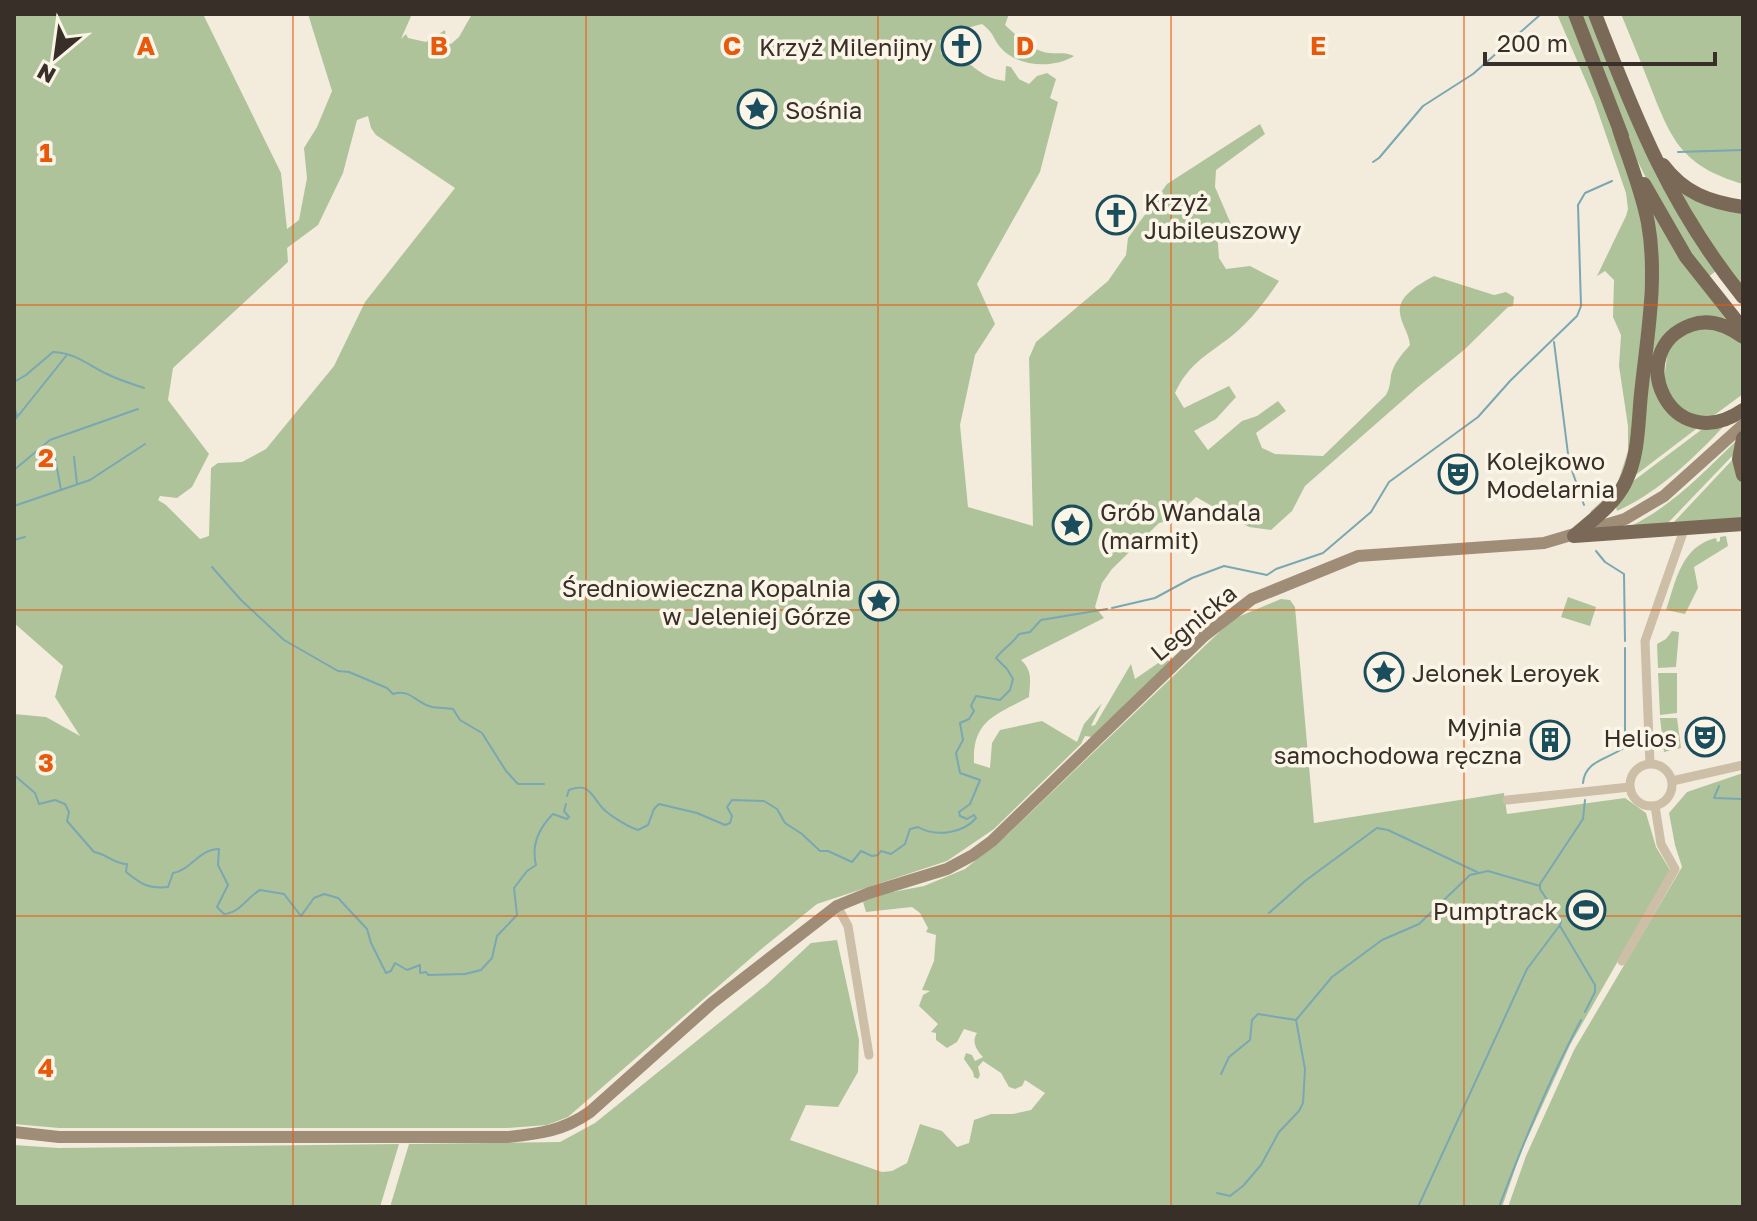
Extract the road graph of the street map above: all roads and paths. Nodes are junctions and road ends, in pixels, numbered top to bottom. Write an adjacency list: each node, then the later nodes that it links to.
1 (1575, 14): 4 (main road)
2 (1595, 14): 3 (main road)
3 (1637, 120): 5 (main road); 6 (main road)
4 (1619, 129): 7 (main road); 18 (main road)
5 (1743, 207)
6 (1743, 297)
7 (1743, 329)
8 (1743, 337): 9 (main road)
9 (1743, 410)
10 (1743, 417): 13 (main road, Legnicka)
11 (1743, 425): 13 (main road, Legnicka)
12 (1743, 438): 14 (main road)
13 (1711, 453): 18 (main road, Legnicka)
14 (1743, 475)
15 (1743, 524): 16 (main road)
16 (1685, 527): 17 (main road); 19 (street)
17 (1666, 528): 18 (main road); 19 (street)
18 (1574, 536): 26 (main road, Legnicka)
19 (1675, 549): 20 (street)
20 (1650, 764): 22 (street); 23 (street)
21 (1743, 765): 22 (street)
22 (1672, 781): 25 (street)
23 (1630, 787): 24 (street); 25 (street)
24 (1507, 800)
25 (1655, 806): 27 (street)
26 (837, 906): 28 (street); 29 (main road, Legnicka)
27 (1622, 961)
28 (869, 1055)
29 (14, 1132)

